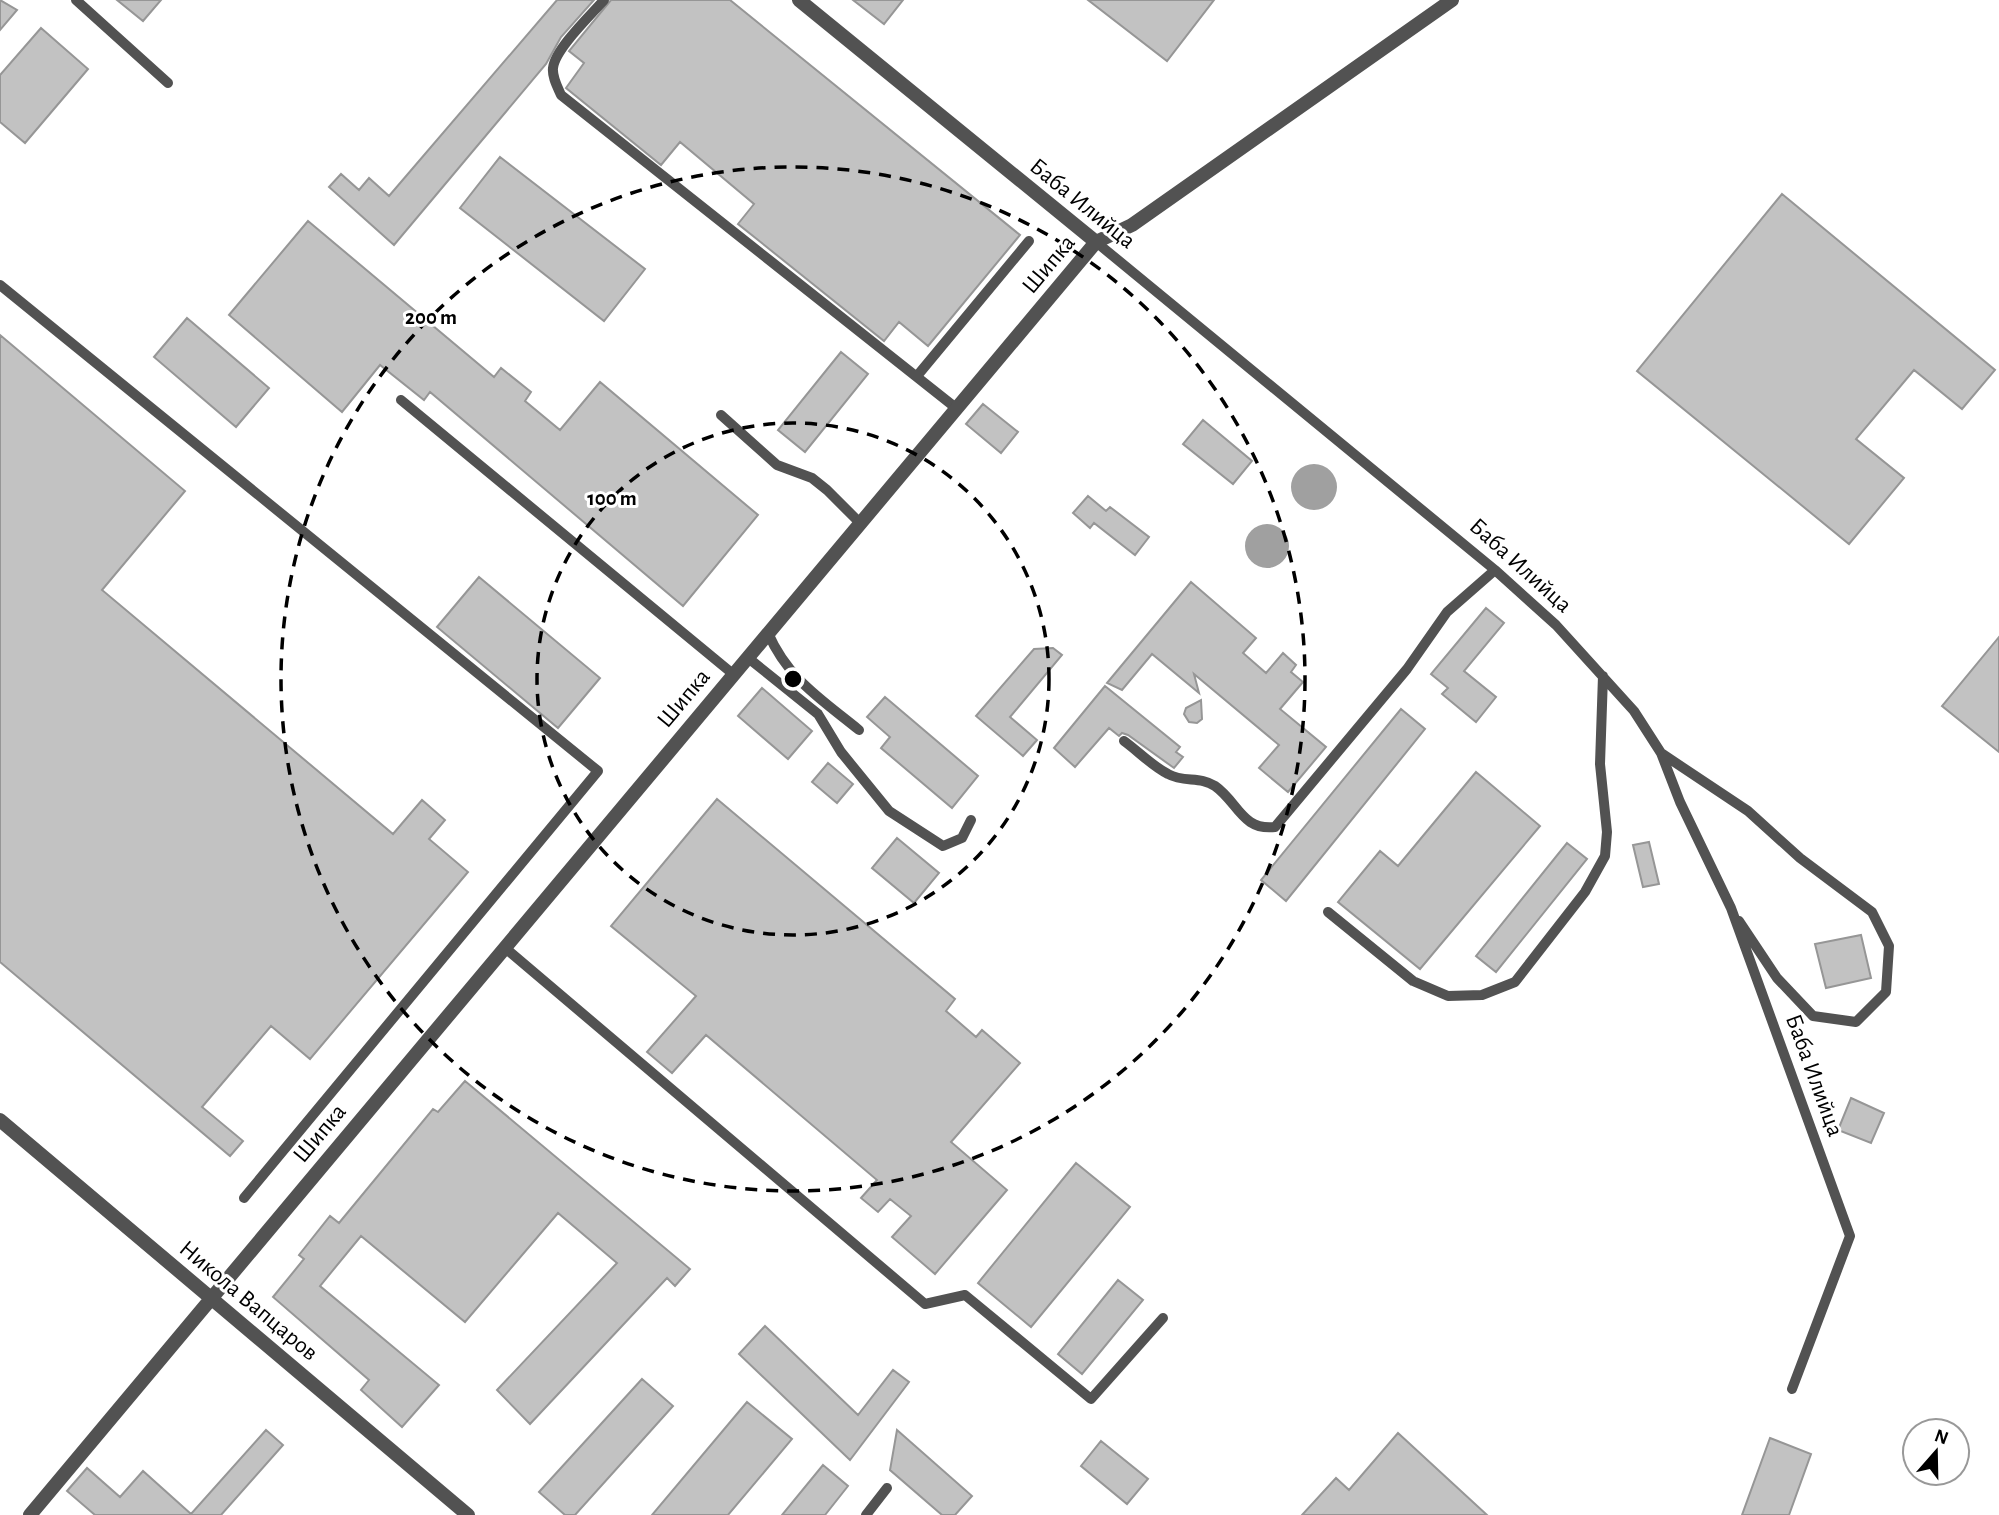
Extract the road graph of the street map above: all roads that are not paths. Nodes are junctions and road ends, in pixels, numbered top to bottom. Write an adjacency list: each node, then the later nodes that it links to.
1 (76, 0): 5 (lane)
2 (604, 0): 9 (lane)
3 (799, 0): 7 (street, Баба Илийца)
4 (1452, 0): 7 (street, Шипка)
5 (168, 83)
6 (1029, 241): 9 (lane)
7 (1096, 242): 11 (street, Шипка); 14 (lane, Баба Илийца)
8 (0, 285): 27 (lane)
9 (917, 376): 11 (lane)
10 (401, 400): 17 (lane)
11 (956, 408): 13 (street, Шипка)
12 (721, 415): 13 (lane)
13 (860, 523): 15 (street, Шипка)
14 (1495, 570): 18 (lane, Баба Илийца); 20 (lane)
15 (768, 633): 16 (street, Шипка); 19 (lane)
16 (747, 657): 17 (street, Шипка); 22 (lane)
17 (733, 674): 25 (street, Шипка)
18 (1603, 676): 21 (lane, Баба Илийца); 24 (lane)
19 (859, 730)
20 (1124, 741)
21 (1661, 753): 23 (lane, Баба Илийца); 23 (lane)
22 (971, 820)
23 (1731, 908): 30 (lane, Баба Илийца)
24 (1328, 912)
25 (504, 947): 28 (street, Шипка); 29 (lane)
26 (0, 1120): 28 (street, Никола Вапцаров)
27 (244, 1198)
28 (211, 1298): 32 (street, Шипка); 33 (street, Никола Вапцаров)
29 (1163, 1318)
30 (1792, 1389)
31 (887, 1488): 34 (lane)
32 (30, 1515)
33 (468, 1515)
34 (866, 1515)

